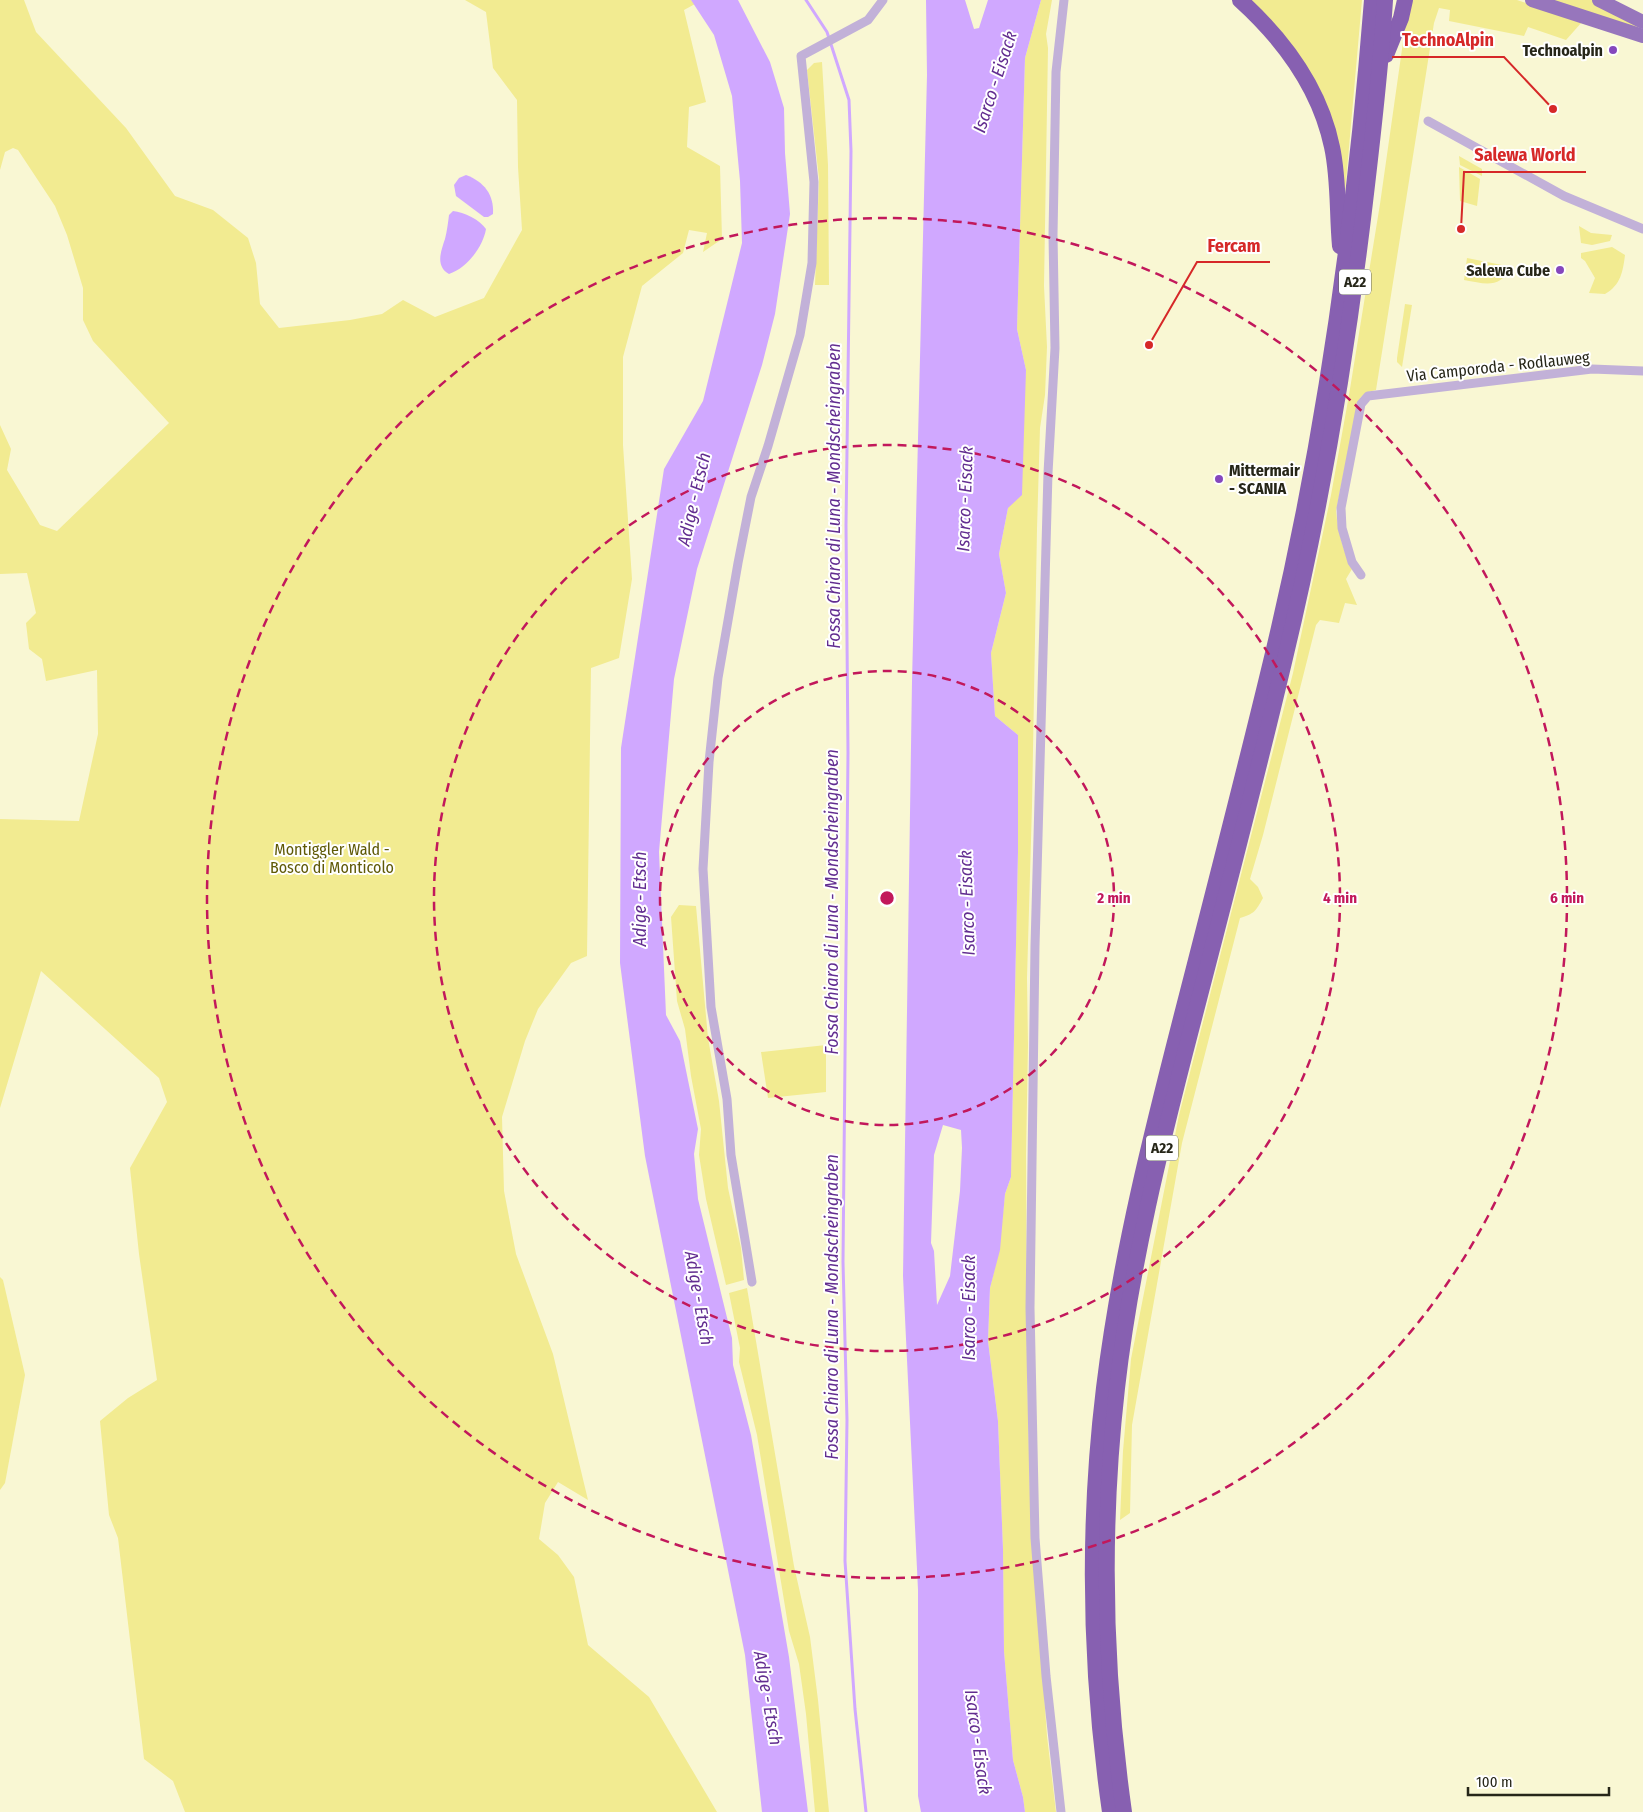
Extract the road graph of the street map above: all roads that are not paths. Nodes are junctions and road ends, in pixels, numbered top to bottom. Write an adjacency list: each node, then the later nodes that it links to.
1 (883, 0): 17 (street)
2 (1064, 0): 18 (street)
3 (1240, 0): 14 (highway)
4 (1372, 0): 14 (highway, A22)
5 (1385, 0): 11 (highway, A22)
6 (1405, 0): 11 (highway)
7 (1532, 0): 10 (main road)
8 (1599, 0): 9 (main road)
9 (1643, 22)
10 (1643, 36)
11 (1381, 66): 20 (highway, A22)
12 (1428, 121): 13 (street)
13 (1643, 229)
14 (1343, 282): 19 (highway, A22)
15 (1643, 371): 16 (street, Via Camporoda - Rodlauweg)
16 (1361, 575)
17 (752, 1282)
18 (1061, 1812)
19 (1110, 1812)
20 (1124, 1812)

